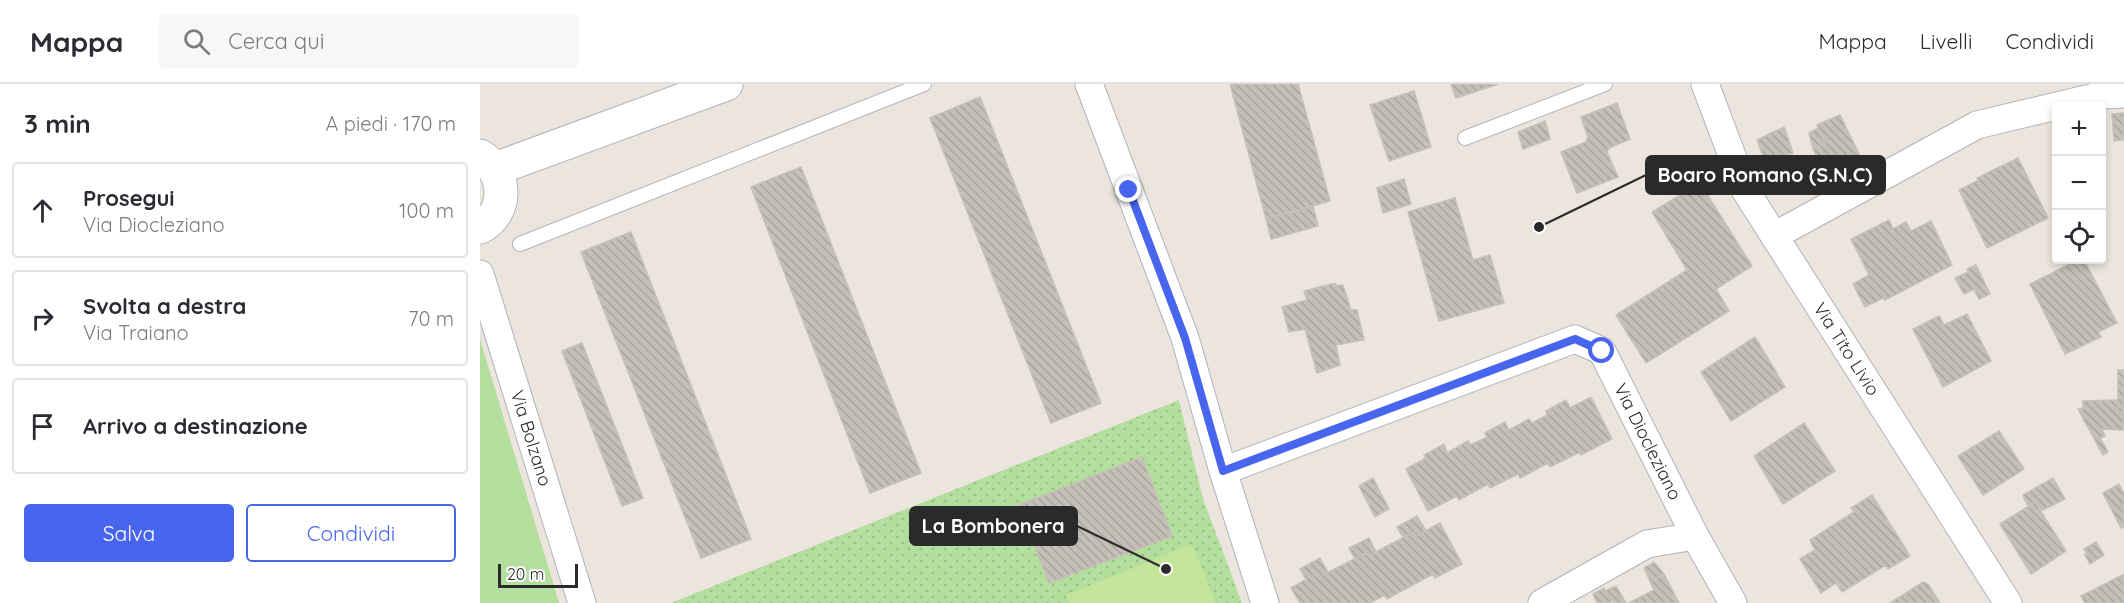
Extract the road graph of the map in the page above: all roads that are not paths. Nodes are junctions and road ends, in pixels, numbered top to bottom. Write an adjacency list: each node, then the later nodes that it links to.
1 (726, 84): 8 (street)
2 (924, 84): 11 (lane)
3 (1089, 84): 13 (street)
4 (1605, 84): 7 (lane)
5 (1705, 84): 10 (street, Via Tito Livio)
6 (2124, 94): 10 (street)
7 (1465, 138)
8 (487, 162): 9 (street)
9 (480, 227)
10 (1774, 236): 19 (street, Via Tito Livio)
11 (520, 244)
12 (480, 274): 15 (street, Via Bolzano)
13 (1223, 471): 14 (street, Via Diocleziano); 16 (street)
14 (1695, 536): 17 (street); 18 (street, Via Diocleziano)
15 (582, 603)
16 (1265, 603)
17 (1542, 603)
18 (1733, 603)
19 (2008, 603)

